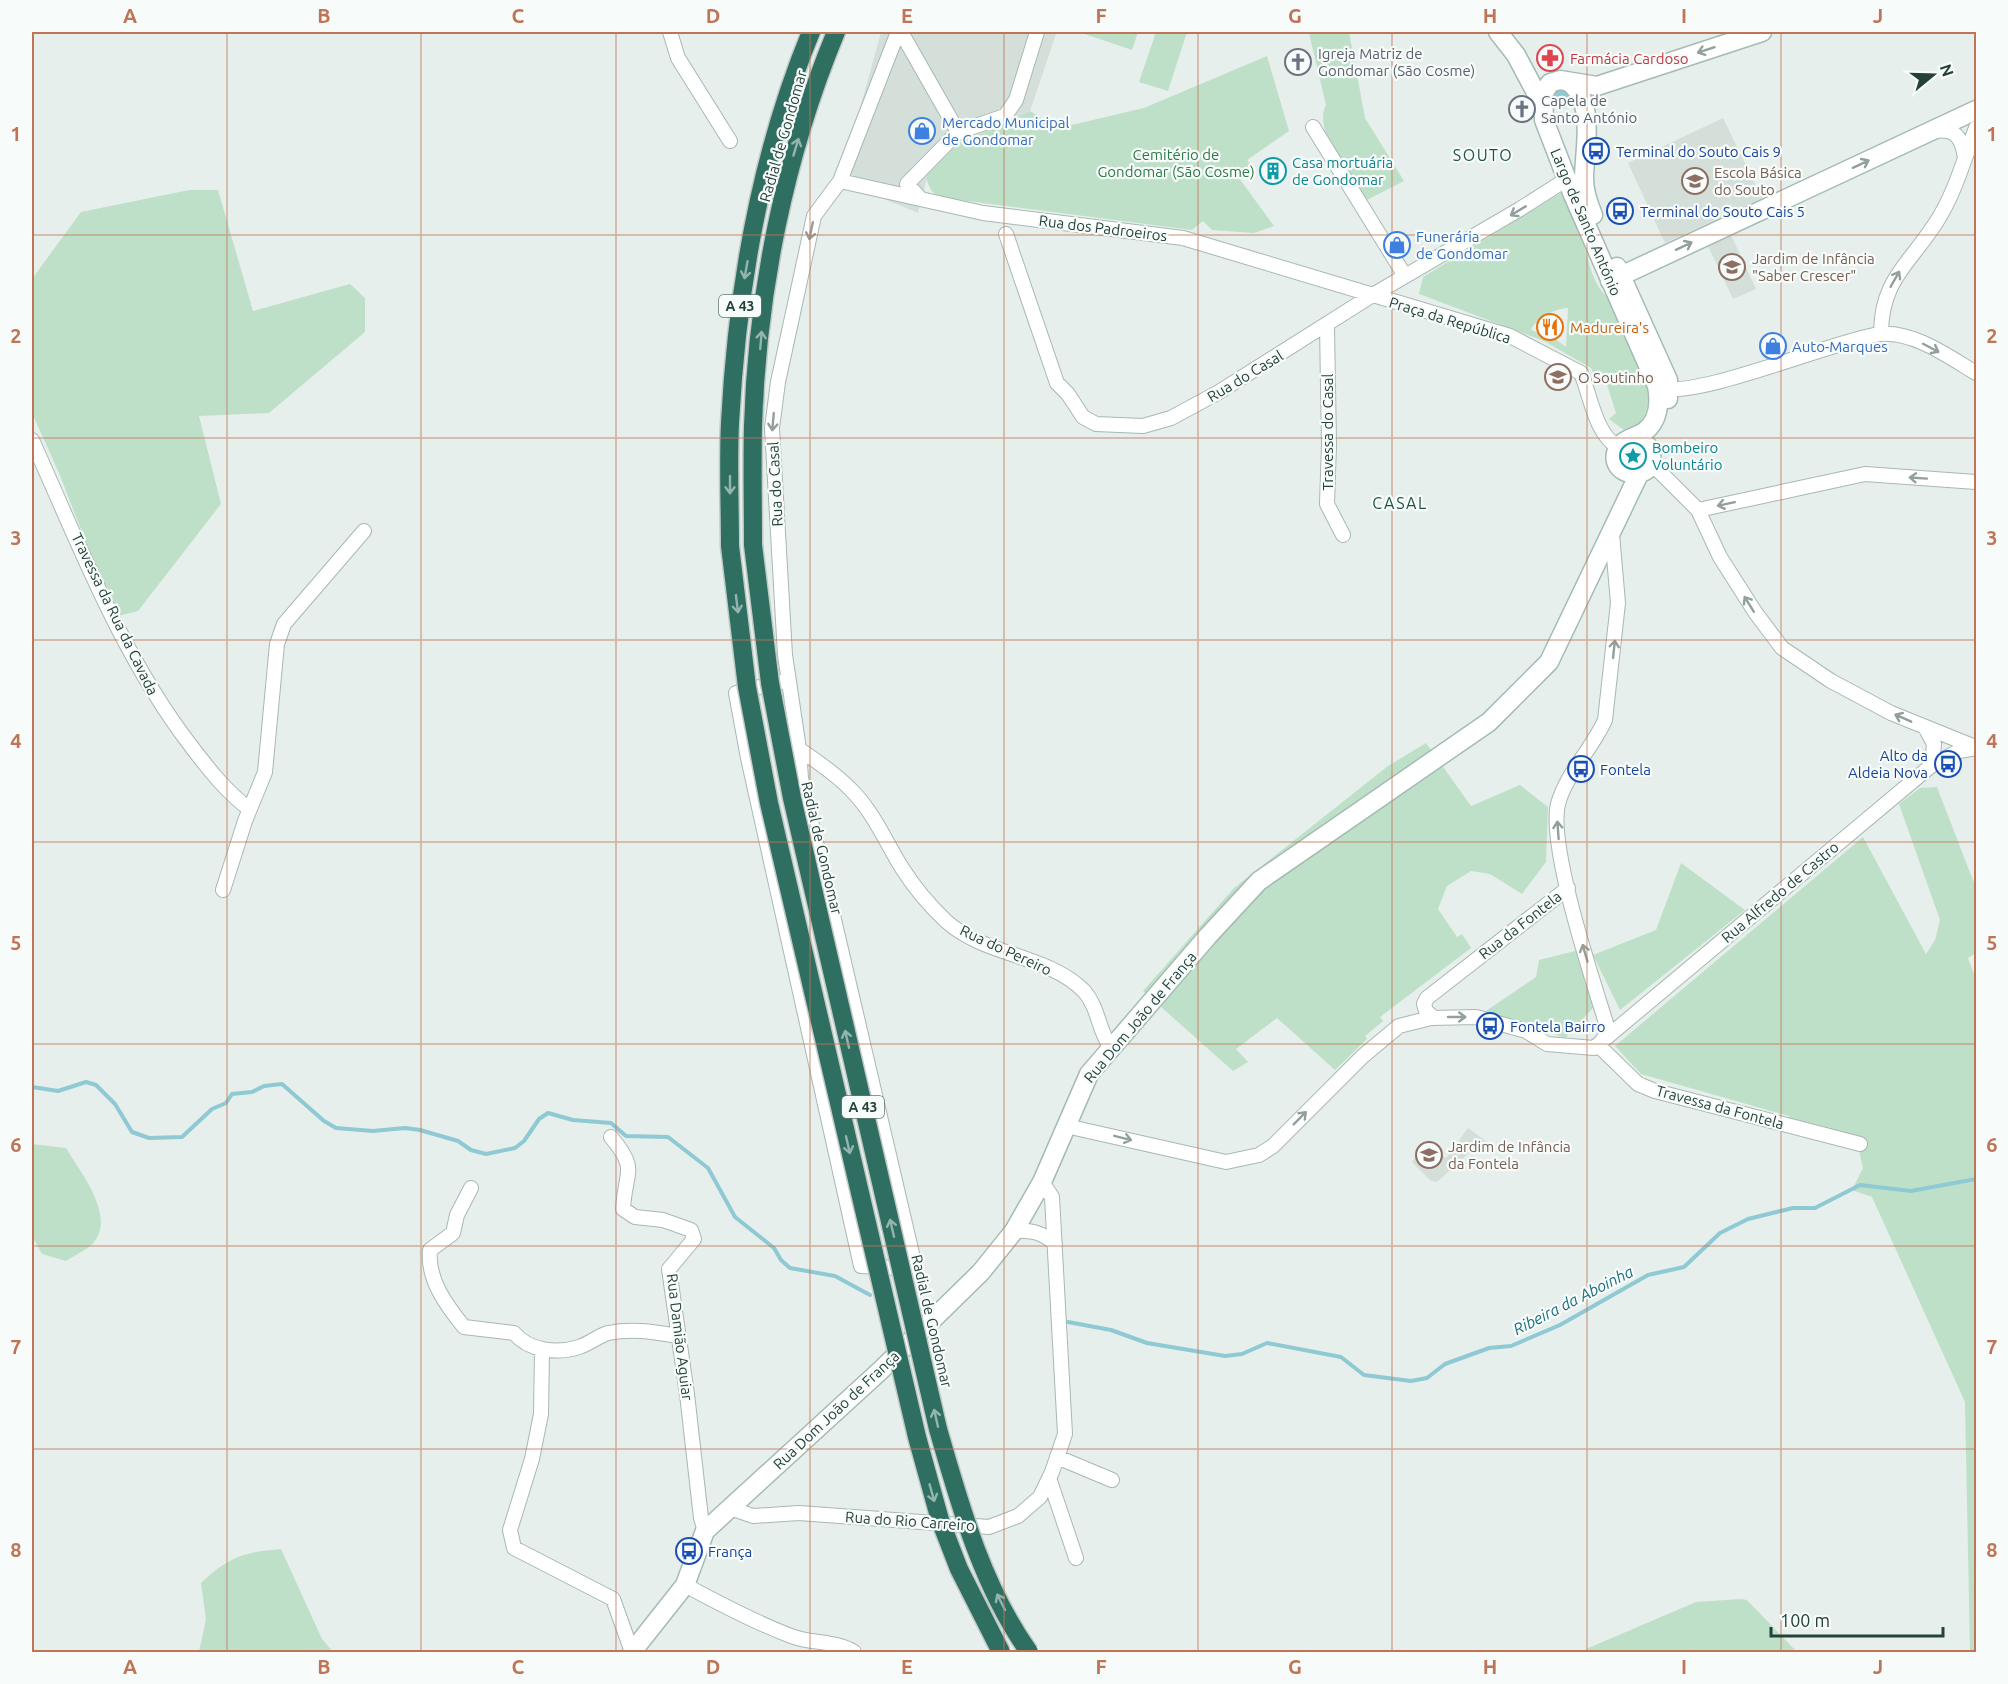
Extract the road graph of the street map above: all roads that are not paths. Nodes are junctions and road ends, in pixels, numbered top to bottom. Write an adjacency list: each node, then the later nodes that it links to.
1 (670, 32): 16 (street)
2 (811, 32): 69 (highway, Radial de Gondomar / A 43, one-way to 69, bridge)
3 (836, 32): 70 (highway, Radial de Gondomar / A 43, one-way to 3, bridge)
4 (900, 32): 14 (street); 19 (street, Rua do Casal)
5 (1037, 32): 14 (street)
6 (1498, 32): 8 (main road)
7 (1762, 32): 9 (main road, one-way to 9)
8 (1516, 55): 9 (main road); 10 (main road, Largo de Santo António)
9 (1564, 80): 10 (main road); 23 (main road, Largo de Santo António)
10 (1541, 102): 18 (main road, Largo de Santo António)
11 (1977, 110): 15 (main road)
12 (1313, 127): 22 (street)
13 (1977, 128): 17 (street)
14 (958, 132): 20 (street)
15 (1931, 132): 17 (street); 23 (main road, one-way to 15)
16 (730, 141)
17 (1965, 158): 26 (street, one-way to 17)
18 (1567, 179): 22 (street, Rua do Casal, one-way to 22); 23 (main road, Largo de Santo António)
19 (840, 181): 20 (street, Rua dos Padroeiros); 37 (street, Rua do Casal, one-way to 37)
20 (920, 198): 24 (street, Rua dos Padroeiros)
21 (1005, 234): 25 (street, Rua do Casal)
22 (1405, 276): 24 (street, Rua do Casal)
23 (1616, 279): 28 (main road, Largo de Santo António)
24 (1371, 296): 25 (street, Rua do Casal); 30 (street, Praça da República)
25 (1327, 326): 36 (street, Travessa do Casal)
26 (1881, 334): 27 (street, one-way to 27); 28 (street)
27 (1977, 373)
28 (1664, 388): 30 (main road, Largo de Santo António); 31 (main road)
29 (32, 440): 43 (street, Travessa da Rua da Cavada)
30 (1624, 443): 31 (main road, Rua Dom João de França); 31 (main road)
31 (1640, 464): 33 (street); 35 (main road, Rua Dom João de França)
32 (1977, 482): 33 (street, one-way to 33)
33 (1698, 510): 38 (street, one-way to 33)
34 (364, 531): 43 (street)
35 (1612, 534): 44 (street, Rua da Fontela, one-way to 35); 50 (main road, Rua Dom João de França)
36 (1343, 535)
37 (787, 680): 40 (street, Rua do Casal); 41 (street)
38 (1926, 729): 39 (street); 42 (street)
39 (1977, 748): 42 (street, Rua Alfredo de Castro)
40 (799, 749): 41 (street); 41 (street, Rua do Casal); 50 (street, Rua do Pereiro)
41 (748, 758)
42 (1932, 765): 48 (street, Rua Alfredo de Castro)
43 (249, 809): 45 (street)
44 (1568, 888): 46 (street, one-way to 44); 47 (street, Rua da Fontela)
45 (223, 890)
46 (1602, 1009): 48 (street); 49 (street)
47 (1434, 1018): 49 (street, one-way to 49); 51 (street, one-way to 47)
48 (1629, 1019): 49 (street, Rua Alfredo de Castro)
49 (1599, 1046): 53 (street, Travessa da Fontela)
50 (1111, 1048): 51 (main road, Rua Dom João de França)
51 (1066, 1126): 54 (main road, Rua Dom João de França)
52 (611, 1137): 58 (street, Rua Damião Aguiar)
53 (1860, 1144)
54 (1042, 1182): 56 (main road, Rua Dom João de França); 57 (street, Rua do Rio Carreiro)
55 (471, 1188): 59 (street)
56 (1014, 1231): 57 (street); 63 (main road, Rua Dom João de França)
57 (1055, 1244): 60 (street, Rua do Rio Carreiro)
58 (678, 1336): 59 (street); 64 (street, Rua Damião Aguiar)
59 (543, 1350): 67 (street)
60 (1057, 1457): 61 (street, Rua do Rio Carreiro); 62 (street)
61 (1049, 1478): 63 (street, Rua do Rio Carreiro); 65 (street)
62 (1112, 1480)
63 (730, 1508): 64 (main road, Rua Dom João de França)
64 (705, 1531): 66 (main road, Rua Dom João de França)
65 (1076, 1558)
66 (685, 1585): 67 (main road, Rua Dom João de França); 68 (street)
67 (632, 1653)
68 (854, 1653)
69 (1001, 1653)
70 (1029, 1653)

